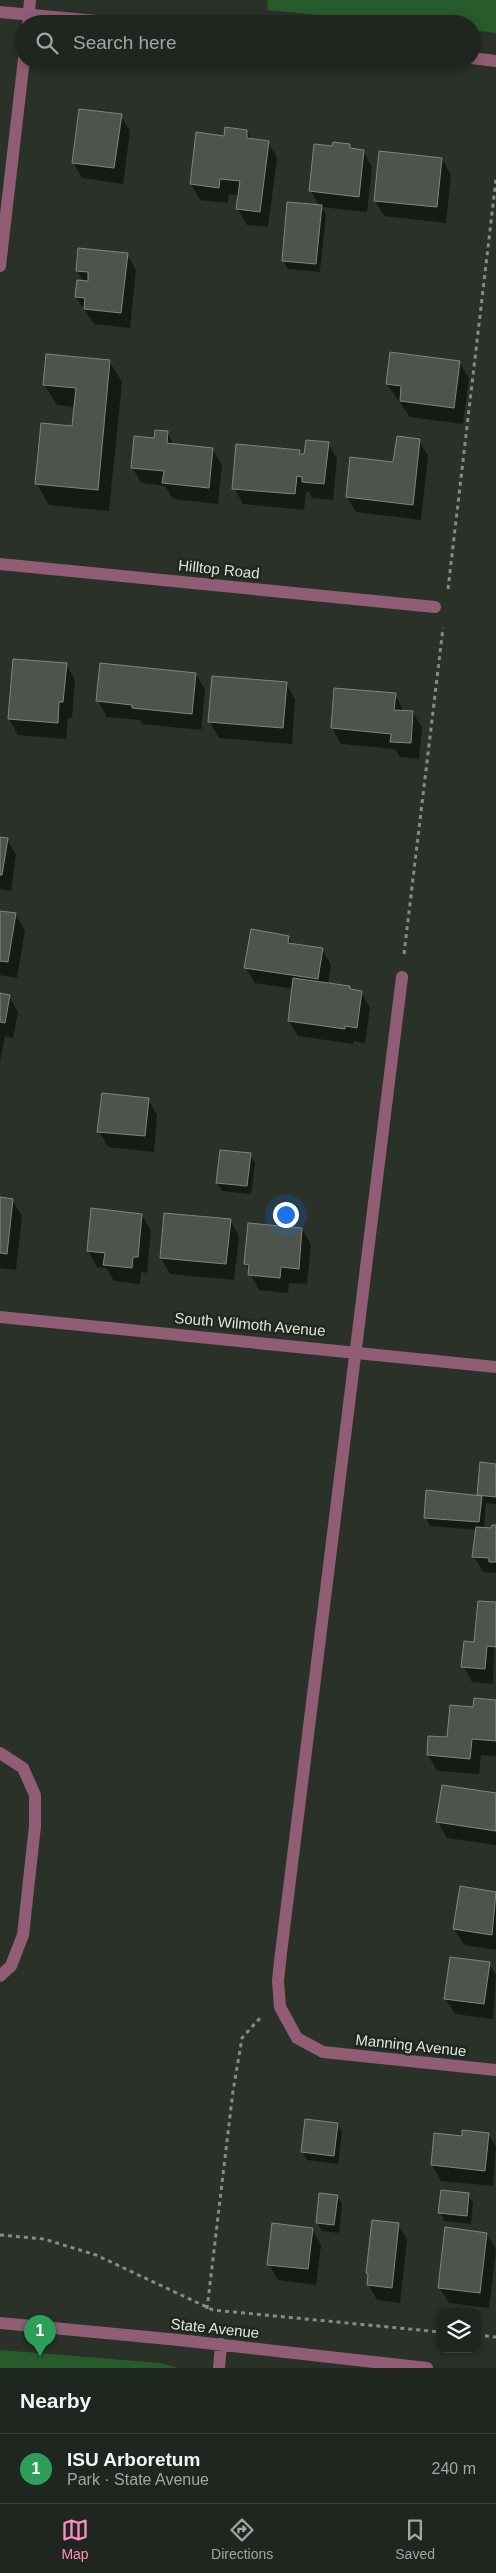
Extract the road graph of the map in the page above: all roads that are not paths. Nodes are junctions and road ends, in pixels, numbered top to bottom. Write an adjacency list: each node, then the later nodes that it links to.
1 (30, 0): 3 (street)
2 (0, 12): 4 (street)
3 (28, 15)
4 (15, 16)
5 (481, 59): 6 (street)
6 (496, 61)
7 (23, 70): 8 (street)
8 (0, 266)
9 (0, 564): 10 (street, Hilltop Road)
10 (435, 607)
11 (402, 977): 13 (street)
12 (0, 1317): 13 (street, South Wilmoth Avenue)
13 (355, 1351): 14 (street, South Wilmoth Avenue); 17 (street, Manning Avenue)
14 (496, 1367)
15 (0, 1754): 16 (street)
16 (0, 1976)
17 (496, 2070)
18 (0, 2323): 19 (street, State Avenue)
19 (221, 2344): 20 (street); 21 (street, State Avenue)
20 (219, 2368)
21 (426, 2368)

